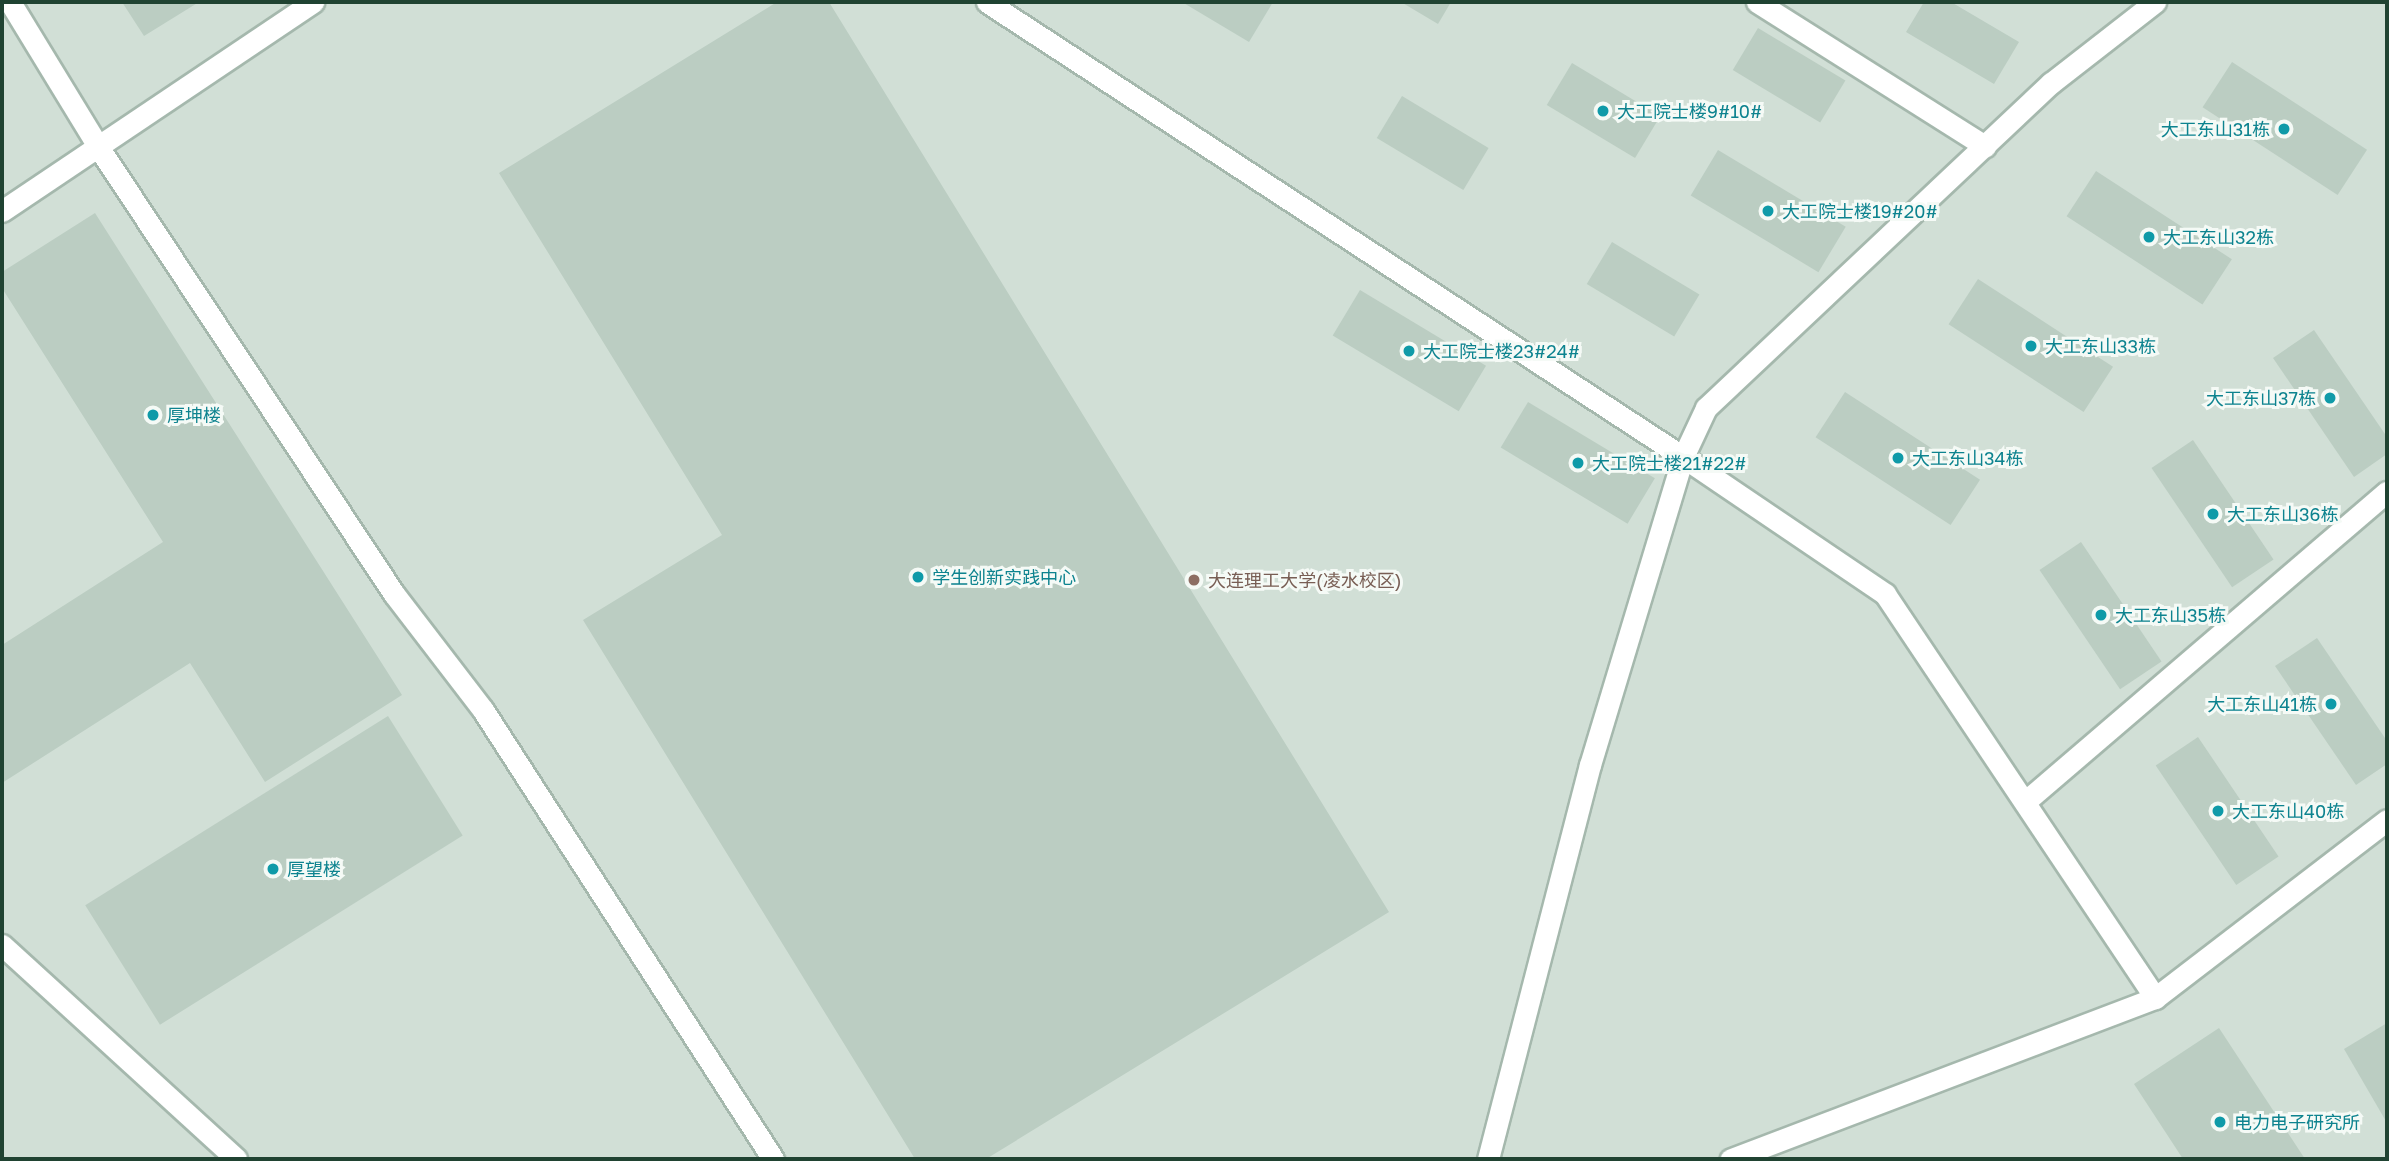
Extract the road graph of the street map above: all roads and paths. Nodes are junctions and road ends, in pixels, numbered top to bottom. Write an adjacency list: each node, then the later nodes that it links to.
1 (10, 2): 7 (street)
2 (313, 2): 7 (street)
3 (987, 2): 9 (street)
4 (1757, 2): 6 (street)
5 (2155, 2): 6 (street)
6 (1985, 146): 9 (street)
7 (99, 148): 8 (street); 16 (street)
8 (2, 211)
9 (1683, 457): 11 (street); 17 (street)
10 (2387, 492): 11 (street)
11 (2026, 801): 14 (street)
12 (2387, 820): 14 (street)
13 (2, 945): 15 (street)
14 (2155, 998): 18 (street)
15 (236, 1159)
16 (774, 1159)
17 (1488, 1159)
18 (1731, 1159)

